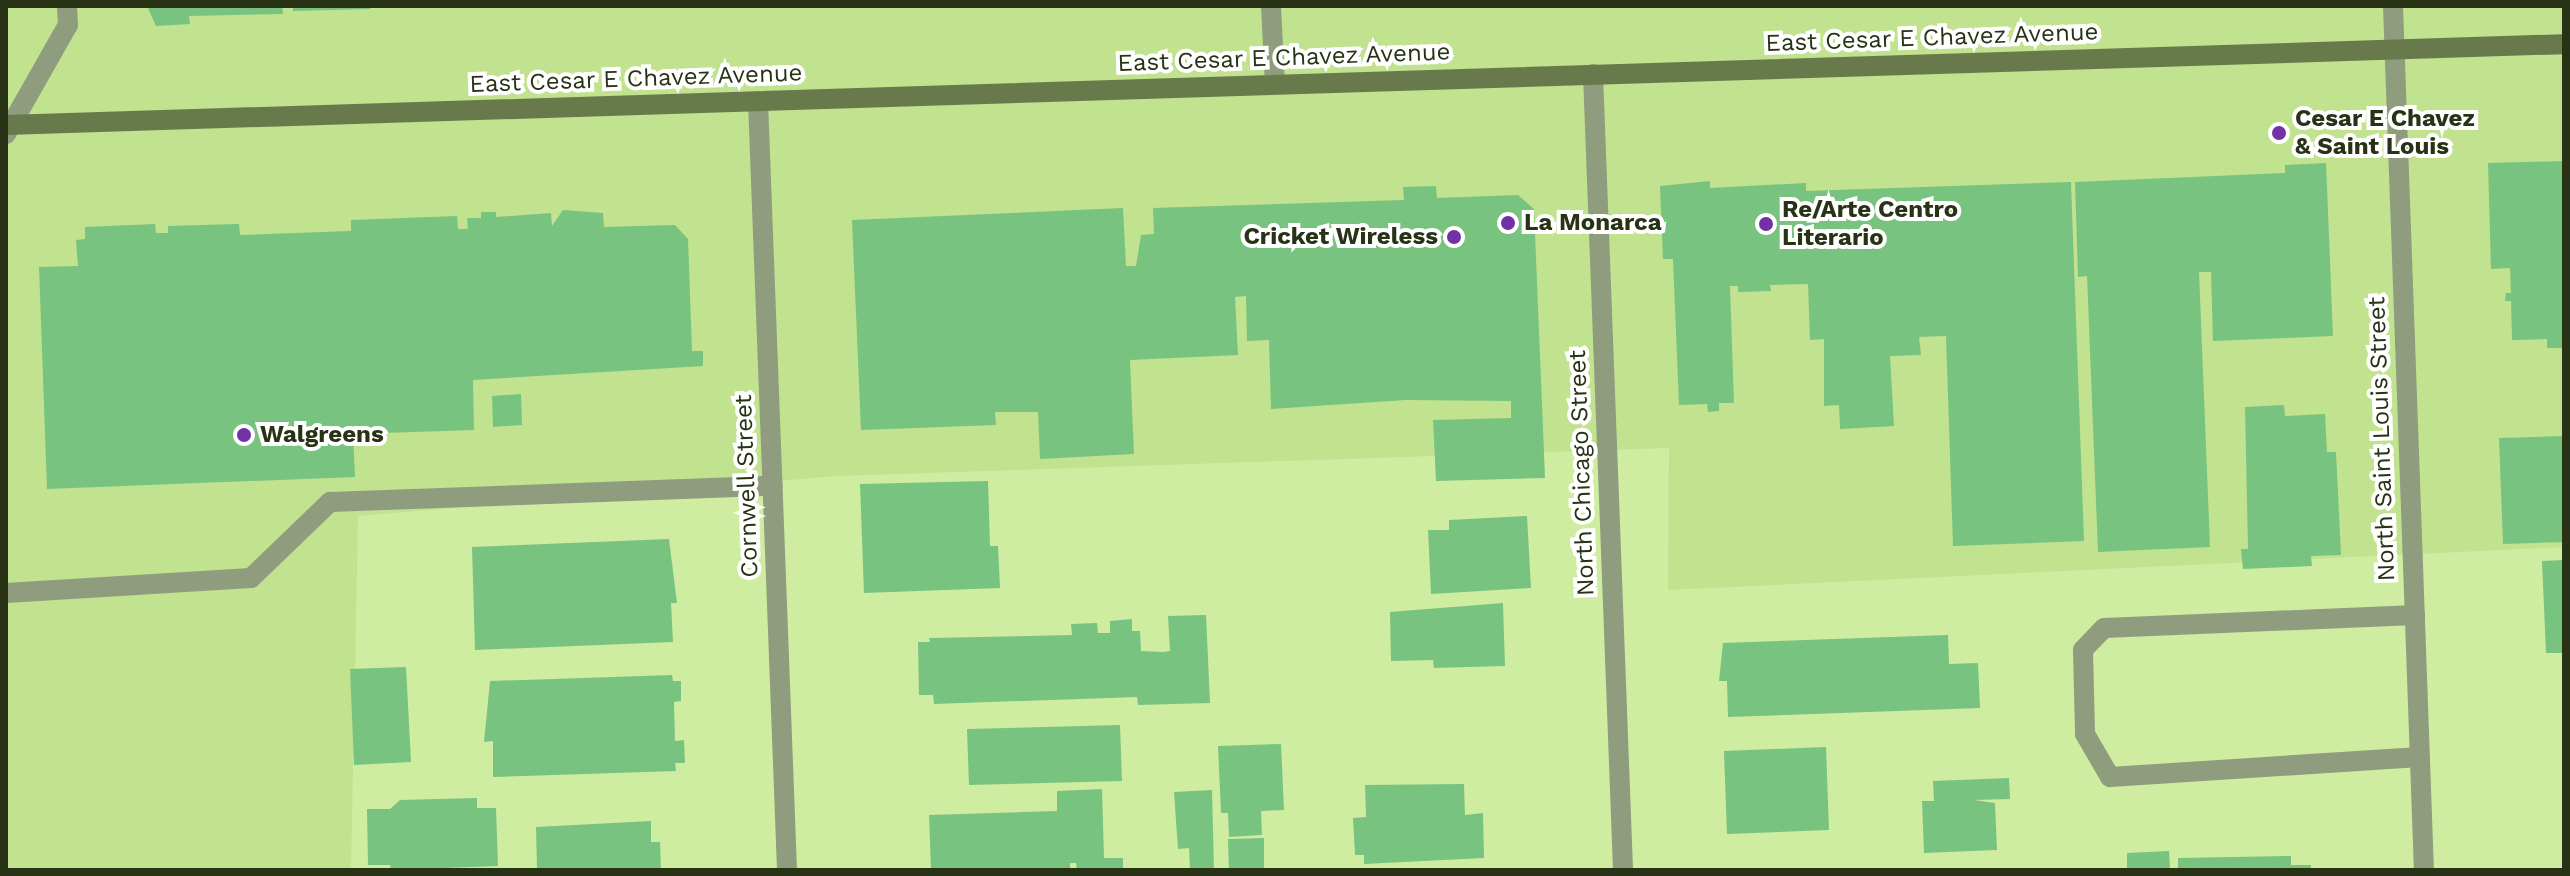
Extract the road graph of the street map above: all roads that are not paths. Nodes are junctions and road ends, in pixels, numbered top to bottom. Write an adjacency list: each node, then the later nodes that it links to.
1 (67, 6): 9 (street)
2 (1271, 6): 7 (street)
3 (2393, 6): 5 (street, North Saint Louis Street)
4 (2564, 44): 5 (main road, East Cesar E Chavez Avenue)
5 (2394, 49): 6 (main road, East Cesar E Chavez Avenue); 12 (street, North Saint Louis Street)
6 (1593, 74): 7 (main road, East Cesar E Chavez Avenue); 15 (street, North Chicago Street)
7 (1275, 84): 8 (main road, East Cesar E Chavez Avenue)
8 (758, 101): 9 (main road, East Cesar E Chavez Avenue); 10 (street, Cornwell Street)
9 (8, 128)
10 (773, 486): 11 (street); 14 (street, Cornwell Street)
11 (6, 593)
12 (2415, 615): 13 (street, North Saint Louis Street); 13 (street)
13 (2419, 757): 16 (street, North Saint Louis Street)
14 (787, 870)
15 (1623, 870)
16 (2424, 870)

